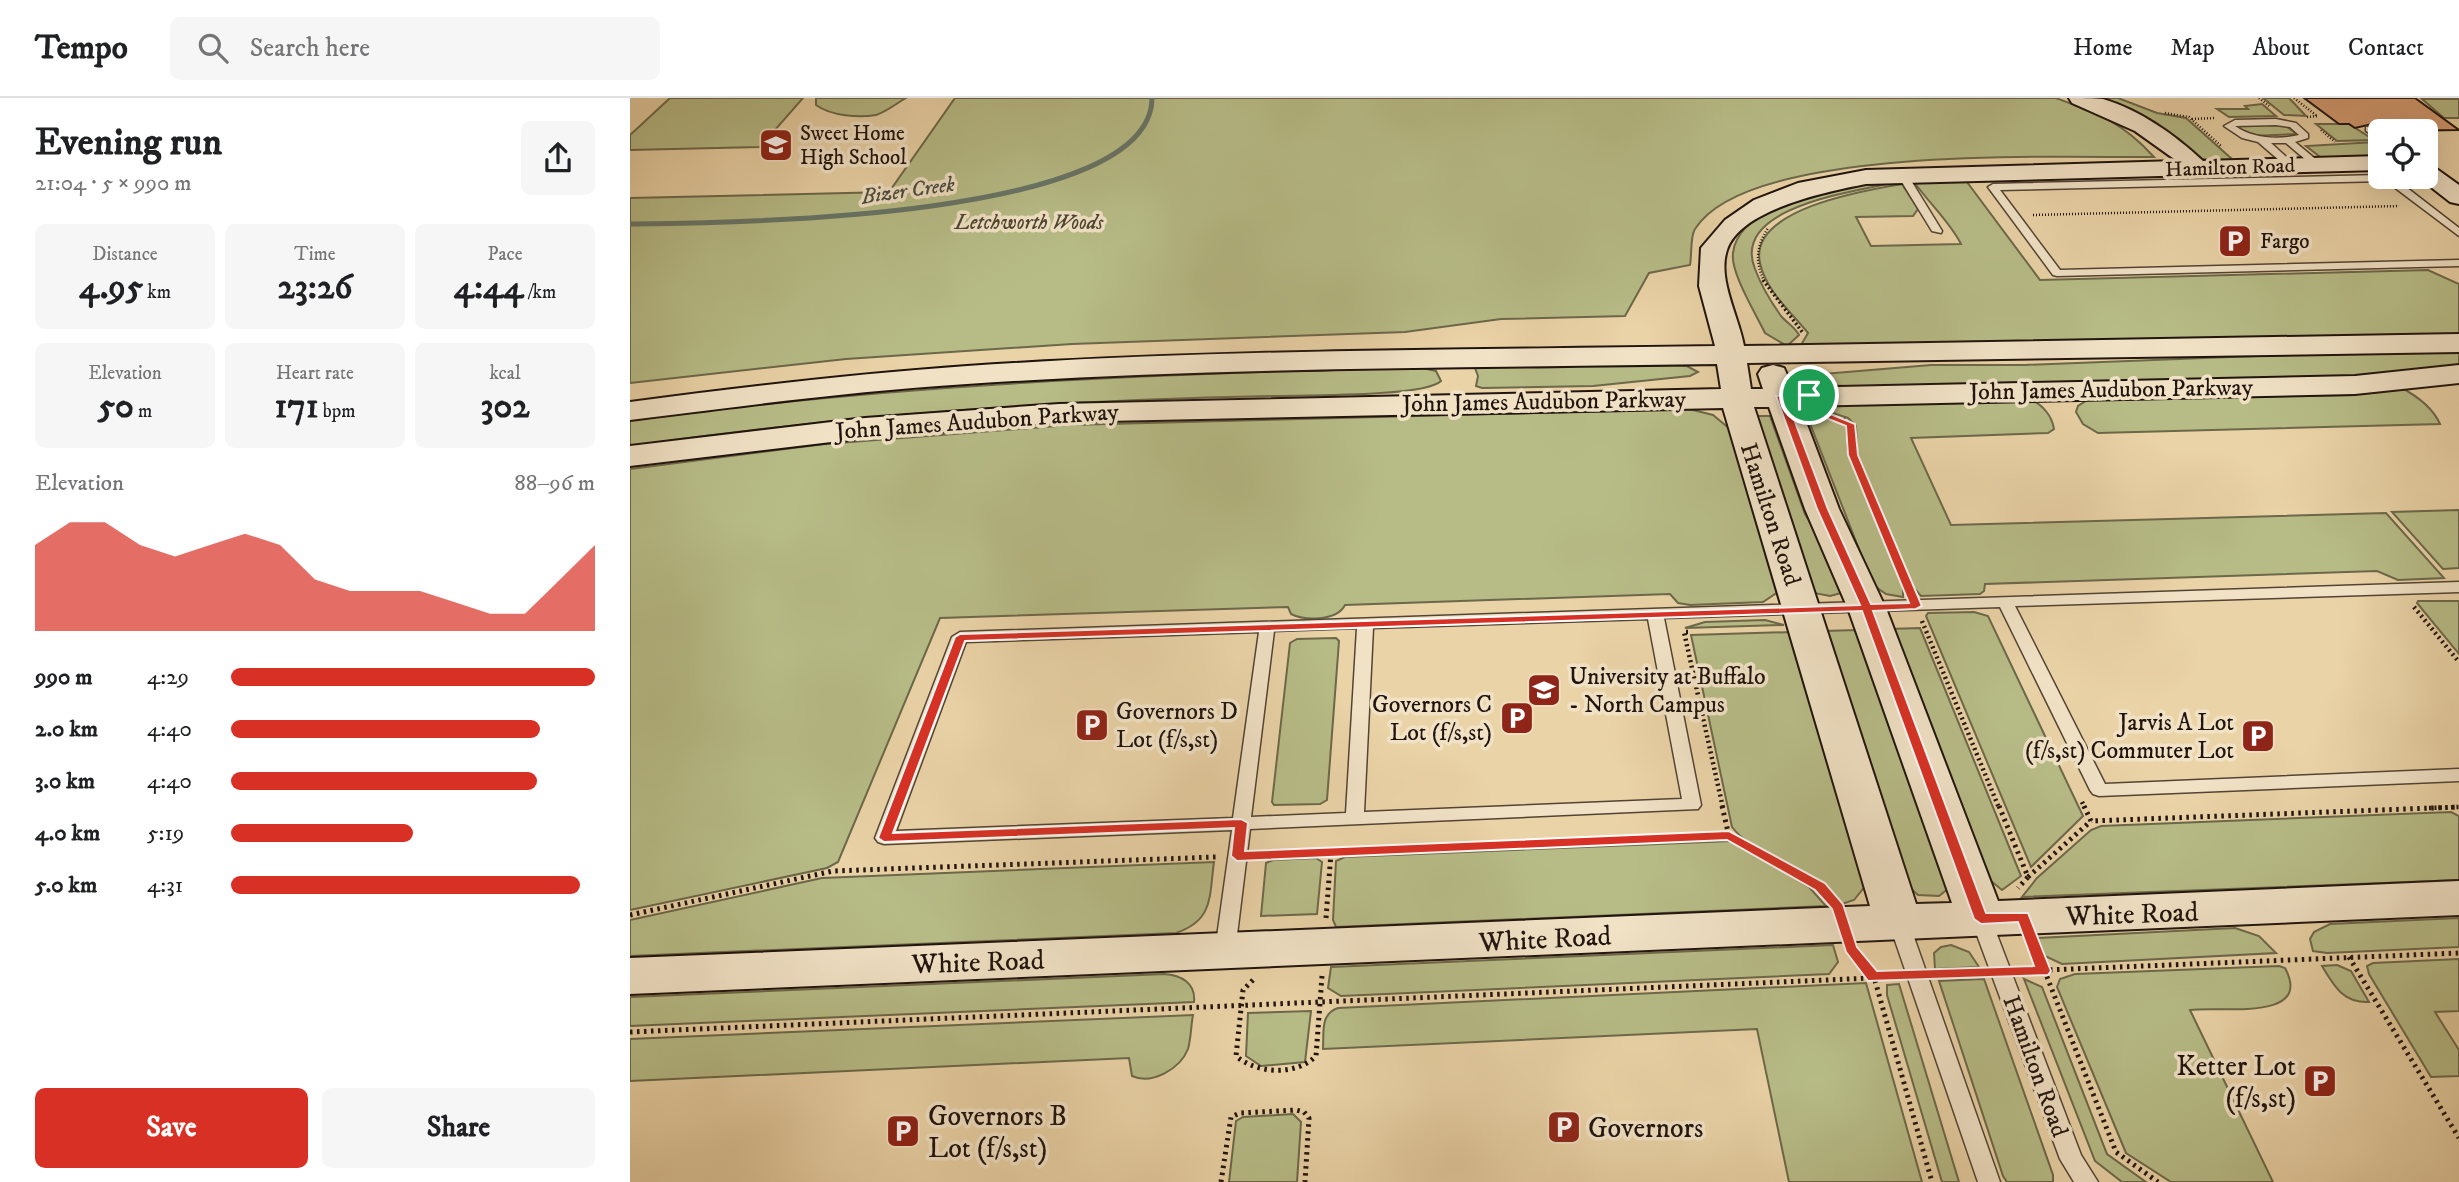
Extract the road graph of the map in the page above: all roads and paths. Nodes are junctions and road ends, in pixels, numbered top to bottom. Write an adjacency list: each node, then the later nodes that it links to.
1 (2080, 98): 9 (street)
2 (2294, 98): 3 (path)
3 (2318, 116)
4 (2189, 117): 8 (path)
5 (2285, 138): 6 (lane); 6 (lane); 10 (lane)
6 (2260, 139): 10 (lane)
7 (2368, 164): 10 (street, Hamilton Road)
8 (2244, 167): 9 (street, Hamilton Road); 10 (street, Hamilton Road)
9 (2197, 168): 12 (street, Hamilton Road)
10 (2299, 168): 12 (lane); 15 (lane)
11 (1902, 174): 12 (street, Hamilton Road); 18 (lane); 20 (street, Hamilton Road)
12 (2078, 177): 21 (lane)
13 (2438, 181): 14 (street)
14 (2459, 197)
15 (2423, 206): 16 (path); 19 (lane)
16 (2025, 215)
17 (1775, 223): 26 (path)
18 (1937, 231)
19 (2459, 233)
20 (1721, 243): 25 (street, Hamilton Road); 26 (street, Hamilton Road)
21 (2459, 263)
22 (2459, 343): 26 (street, John James Audubon Parkway)
23 (1431, 360): 25 (street, John James Audubon Parkway); 27 (street); 28 (street, John James Audubon Parkway)
24 (2459, 374): 26 (street, John James Audubon Parkway)
25 (1732, 375): 26 (street, John James Audubon Parkway); 26 (street); 27 (street, John James Audubon Parkway); 34 (street, Hamilton Road)
26 (1785, 376): 33 (path); 35 (street, Hamilton Road)
27 (1382, 404): 29 (street, John James Audubon Parkway)
28 (630, 411)
29 (630, 456)
30 (2459, 587): 32 (lane)
31 (2410, 601): 40 (path)
32 (2006, 603): 33 (lane); 41 (lane)
33 (1916, 606): 35 (lane); 48 (path)
34 (1801, 608): 35 (lane); 36 (lane); 50 (street, Hamilton Road)
35 (1867, 608): 48 (street, Hamilton Road)
36 (1655, 613): 37 (lane); 42 (lane)
37 (1365, 623): 38 (lane); 42 (lane)
38 (1266, 627): 44 (lane); 44 (lane)
39 (1684, 632): 45 (path)
40 (2459, 662)
41 (2459, 775)
42 (1355, 819): 44 (lane)
43 (2091, 821): 48 (path)
44 (1241, 823): 46 (lane)
45 (1729, 836): 46 (path); 51 (path)
46 (1237, 856): 49 (path); 54 (lane)
47 (2459, 898): 48 (street, White Road)
48 (2011, 904): 50 (street, White Road); 55 (path); 58 (lane, Hamilton Road)
49 (630, 915)
50 (1899, 923): 51 (street, White Road); 61 (lane, Hamilton Road)
51 (1843, 925): 54 (street, White Road); 60 (path)
52 (2459, 953): 53 (path)
53 (2349, 957): 55 (path); 65 (path)
54 (1243, 963): 59 (street, White Road); 63 (path)
55 (2043, 971): 58 (path); 71 (path)
56 (1309, 972): 57 (path)
57 (1323, 972)
58 (2001, 972): 61 (path); 70 (lane, Hamilton Road)
59 (630, 976)
60 (1874, 977): 61 (path); 62 (path); 68 (path)
61 (1917, 977): 69 (lane, Hamilton Road)
62 (1320, 1004): 63 (path); 63 (path)
63 (1241, 1007): 64 (path)
64 (630, 1032)
65 (2459, 1138)
66 (1221, 1182): 67 (path)
67 (1305, 1182)
68 (1932, 1182)
69 (1989, 1182)
70 (2087, 1182)
71 (2158, 1182)

